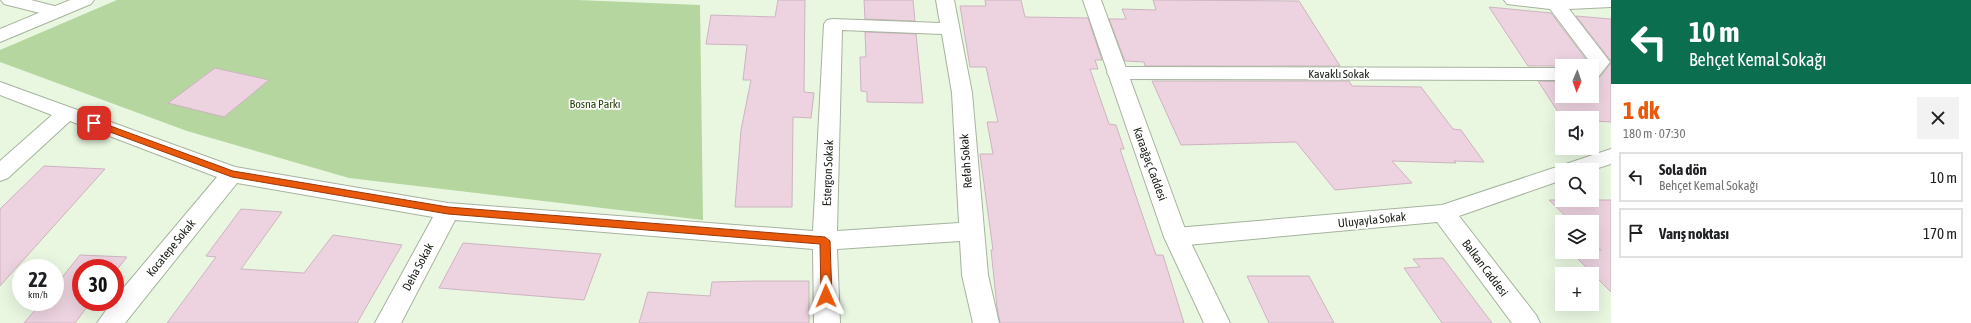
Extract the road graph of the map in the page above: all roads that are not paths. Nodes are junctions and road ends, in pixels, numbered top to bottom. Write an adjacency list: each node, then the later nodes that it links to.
1 (10, 0): 8 (street)
2 (85, 0): 8 (street)
3 (945, 0): 9 (street, Refah Sokak)
4 (1092, 0): 12 (street, Karaağaç Caddesi)
5 (1513, 0): 7 (street)
6 (1611, 2): 7 (street)
7 (1556, 4): 11 (street)
8 (56, 12): 10 (street)
9 (950, 29): 23 (street, Refah Sokak); 25 (street, Estergon Sokak)
10 (0, 36)
11 (1598, 59)
12 (1117, 73): 13 (street, Kavaklı Sokak); 24 (street, Karaağaç Caddesi)
13 (1555, 74)
14 (0, 88): 15 (street)
15 (66, 112): 18 (street); 19 (street)
16 (1611, 156): 17 (street)
17 (1590, 163)
18 (0, 173)
19 (232, 174): 21 (street); 26 (street, Kocatepe Sokak)
20 (1555, 174): 22 (street, Uluyayla Sokak)
21 (448, 211): 25 (street); 27 (street, Deha Sokak)
22 (1443, 213): 24 (street, Uluyayla Sokak); 31 (street, Balkan Caddesi)
23 (971, 231): 25 (street); 29 (street, Refah Sokak)
24 (1176, 238): 30 (street, Karaağaç Caddesi)
25 (825, 241): 28 (street, Estergon Sokak)
26 (110, 323)
27 (388, 323)
28 (827, 323)
29 (986, 323)
30 (1217, 323)
31 (1527, 323)

